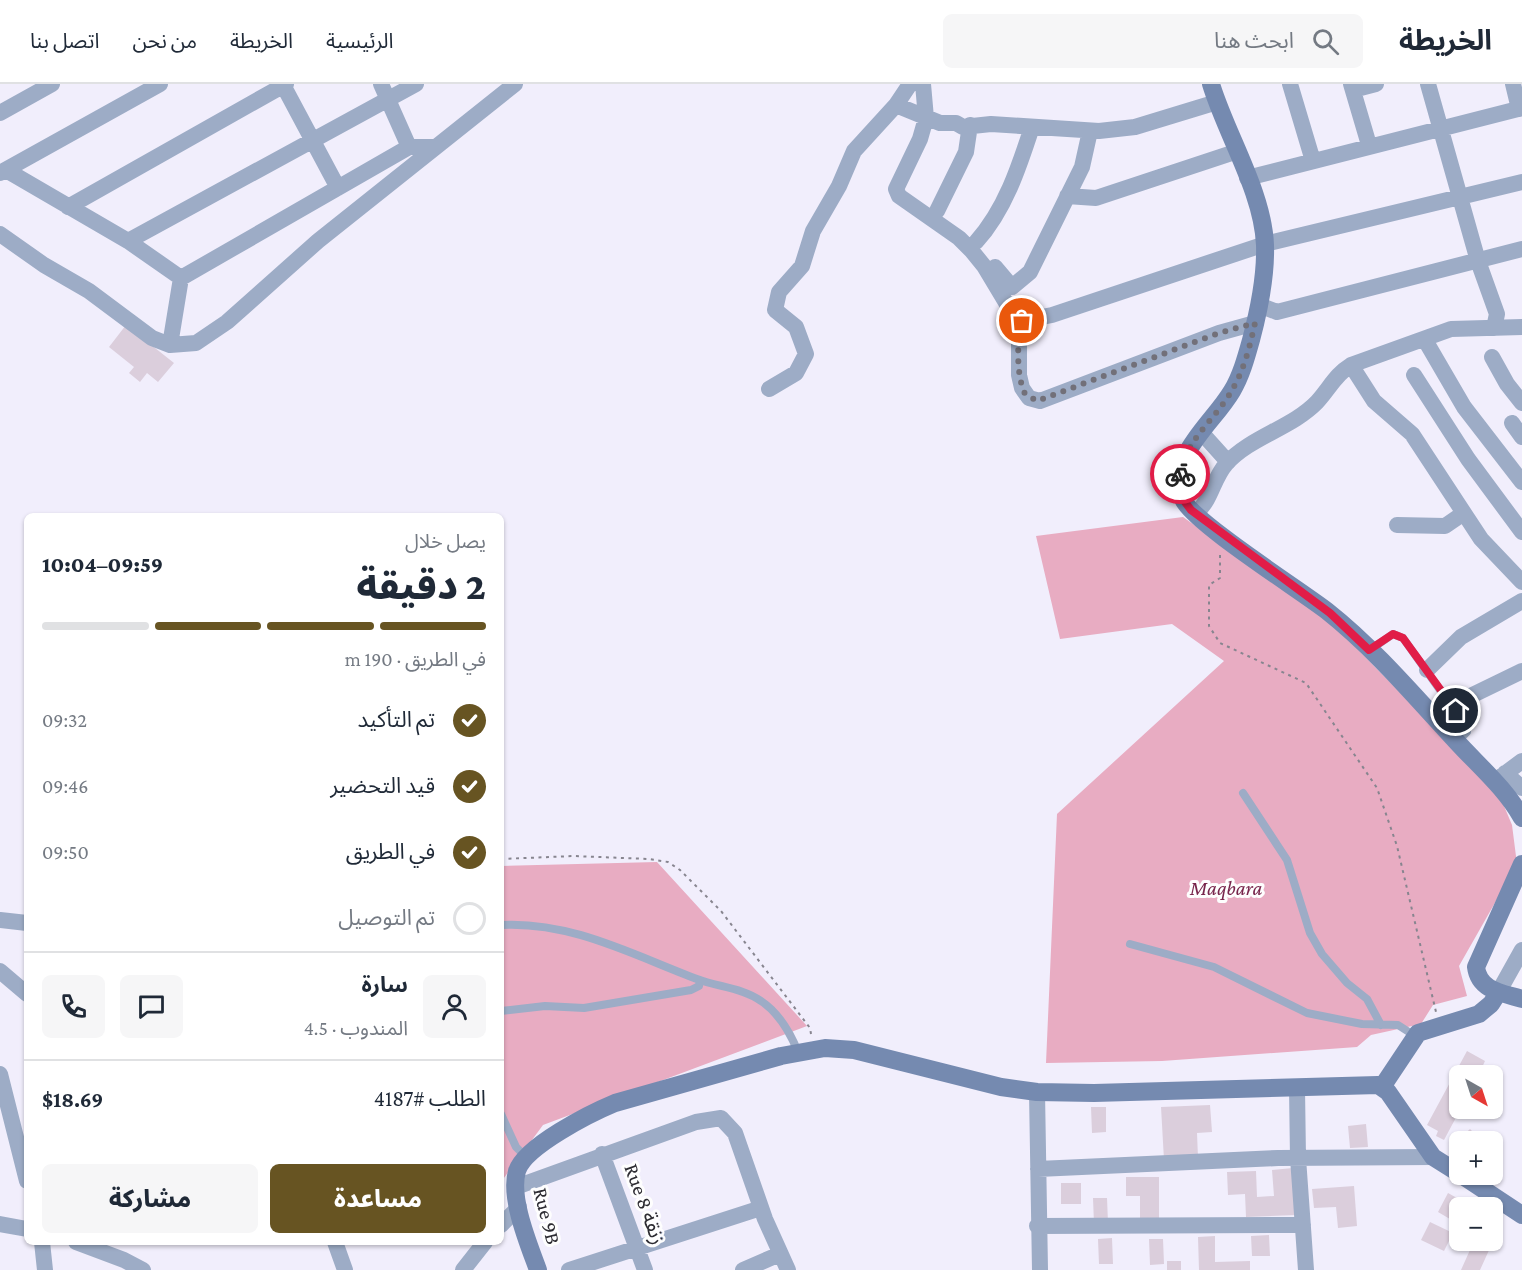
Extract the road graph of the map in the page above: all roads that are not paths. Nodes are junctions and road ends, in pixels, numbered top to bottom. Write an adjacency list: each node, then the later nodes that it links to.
1 (52, 84): 18 (street)
2 (416, 84): 14 (street)
3 (515, 84): 27 (street)
4 (910, 84): 16 (street)
5 (923, 84): 19 (street)
6 (1211, 84): 15 (street)
7 (1290, 84): 29 (street)
8 (1376, 84): 13 (street)
9 (1428, 84): 22 (street)
10 (1513, 84): 17 (street)
11 (285, 85): 24 (street); 36 (street)
12 (152, 86): 30 (street)
13 (1352, 87): 25 (street)
14 (385, 91): 24 (street); 26 (street)
15 (1217, 102): 23 (street); 28 (street)
16 (896, 105): 19 (street); 55 (street)
17 (1520, 108): 22 (street)
18 (0, 113)
19 (926, 118): 20 (street); 37 (street)
20 (970, 125): 21 (street); 38 (street)
21 (1032, 127): 23 (street); 41 (street)
22 (1441, 128): 25 (street); 35 (street)
23 (1090, 131): 34 (street)
24 (311, 139): 33 (street); 40 (street)
25 (1370, 145): 29 (street)
26 (409, 147): 27 (street); 33 (street)
27 (434, 147): 51 (street)
28 (1238, 151): 31 (street); 34 (street)
29 (1312, 161): 31 (street)
30 (3, 171): 36 (street)
31 (1247, 178): 42 (street)
32 (1522, 182): 35 (street)
33 (338, 188): 45 (street)
34 (1067, 196): 41 (street)
35 (1459, 196): 42 (street); 44 (street)
36 (68, 207): 40 (street)
37 (919, 209): 38 (street); 47 (street)
38 (937, 211): 41 (street)
39 (0, 234): 51 (street)
40 (128, 241): 45 (street)
41 (976, 242)
42 (1265, 244): 46 (street); 47 (street)
43 (1522, 249): 44 (street)
44 (1478, 261): 46 (street); 48 (street)
45 (181, 278): 51 (street)
46 (1257, 314): 47 (street); 58 (street)
47 (1019, 321)
48 (1494, 328): 49 (street); 50 (street)
49 (1521, 328)
50 (1425, 340): 53 (street); 61 (street)
51 (170, 345)
52 (1492, 357): 56 (street)
53 (1351, 365): 60 (street); 63 (street)
54 (1414, 375): 65 (street)
55 (769, 389)
56 (1522, 403)
57 (1512, 423): 59 (street)
58 (1201, 432): 60 (street); 62 (street)
59 (1522, 437)
60 (1228, 462): 62 (street)
61 (1522, 483)
62 (1191, 510): 68 (street)
63 (1464, 513): 64 (street); 66 (street)
64 (1398, 525)
65 (1522, 532)
66 (1522, 582)
67 (1522, 601): 69 (street)
68 (1369, 650): 69 (lane); 72 (street)
69 (1426, 670): 71 (lane)
70 (1522, 671): 71 (street)
71 (1452, 705): 72 (lane)
72 (1457, 742): 74 (street)
73 (1522, 761): 74 (street)
74 (1500, 777): 75 (street); 77 (street)
75 (1522, 788)
76 (1243, 794): 90 (lane)
77 (1522, 818)
78 (1522, 864): 87 (street)
79 (0, 920): 80 (street)
80 (24, 922)
81 (504, 925): 85 (lane)
82 (1131, 944): 90 (lane)
83 (1522, 951): 87 (street)
84 (0, 972): 86 (street)
85 (700, 980): 89 (lane); 92 (lane)
86 (24, 992)
87 (1498, 993): 88 (street); 91 (street)
88 (1522, 999)
89 (504, 1011)
90 (1381, 1025): 91 (lane)
91 (1415, 1036): 94 (street)
92 (806, 1050): 96 (street); 104 (street)
93 (0, 1074): 102 (street)
94 (1382, 1087): 95 (street); 99 (street)
95 (1297, 1088): 96 (street); 100 (street)
96 (1037, 1092): 103 (street)
97 (504, 1121): 104 (lane)
98 (603, 1154): 104 (street); 107 (street); 118 (street, Rue 8 زنقة)
99 (1433, 1157): 100 (street); 101 (street)
100 (1298, 1158): 103 (street); 111 (street)
101 (1449, 1167)
102 (24, 1169)
103 (1038, 1169): 112 (street)
104 (520, 1172): 106 (street, Rue 9B)
105 (1477, 1185): 108 (street)
106 (519, 1207): 109 (street); 125 (street, Rue 9B)
107 (761, 1208): 118 (street); 119 (street)
108 (1522, 1215)
109 (504, 1222)
110 (0, 1224): 113 (street)
111 (1303, 1225): 112 (street); 130 (street)
112 (1037, 1226): 129 (street)
113 (24, 1228)
114 (42, 1245): 121 (street)
115 (84, 1245): 122 (street)
116 (335, 1245): 123 (street)
117 (483, 1245): 124 (street)
118 (637, 1249): 126 (street); 127 (street, Rue 8 زنقة)
119 (780, 1254): 120 (street); 128 (street)
120 (746, 1269)
121 (45, 1270)
122 (143, 1270)
123 (345, 1270)
124 (463, 1270)
125 (538, 1270)
126 (570, 1270)
127 (645, 1270)
128 (788, 1270)
129 (1040, 1270)
130 (1306, 1270)

